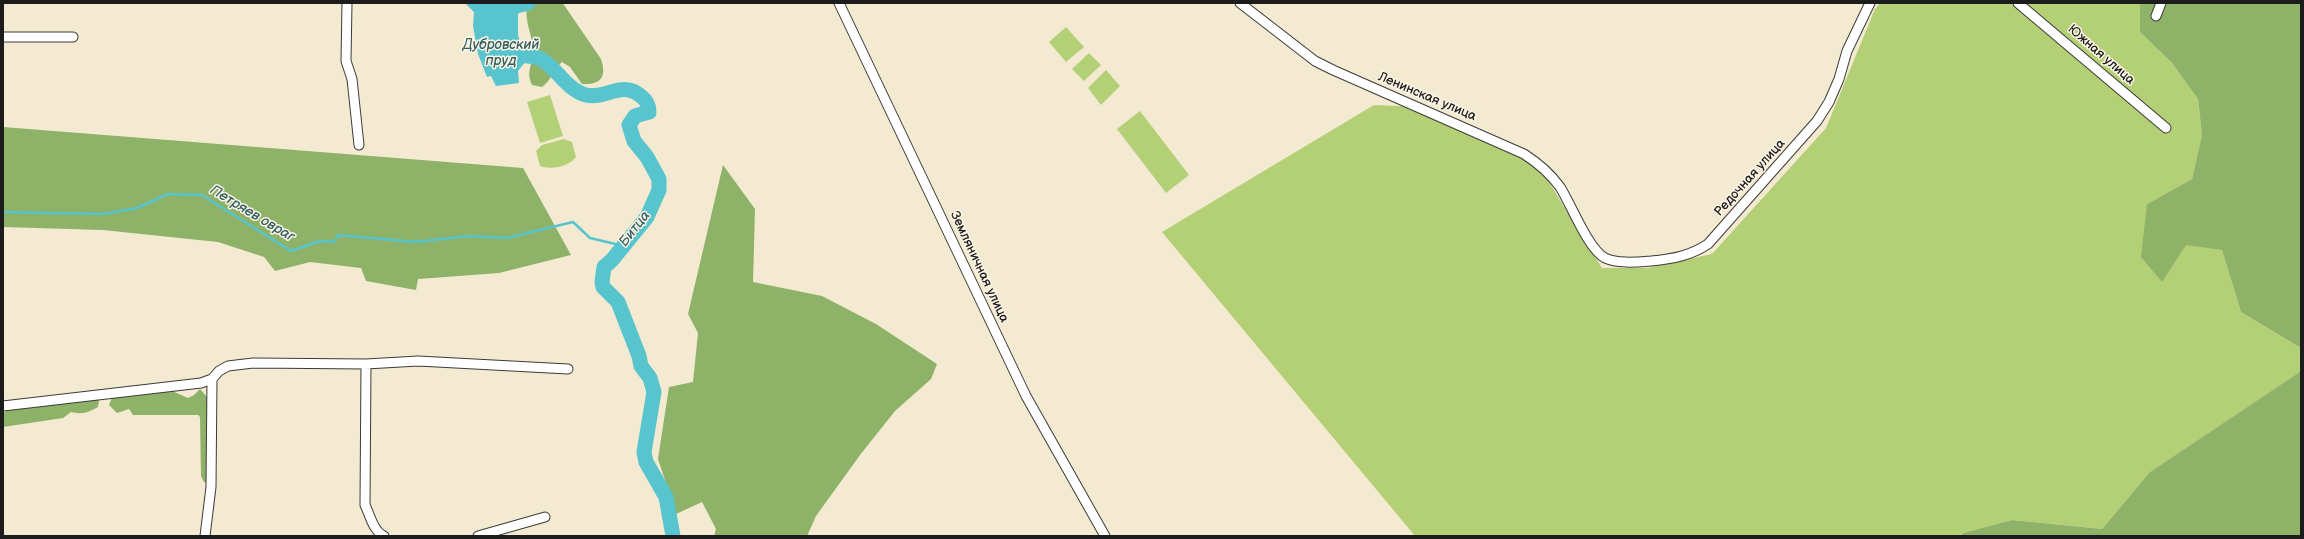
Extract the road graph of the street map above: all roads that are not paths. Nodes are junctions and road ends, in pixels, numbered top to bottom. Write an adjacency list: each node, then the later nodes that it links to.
1 (347, 3): 11 (street)
2 (839, 3): 21 (street, Земляничная улица)
3 (1240, 3): 12 (street, Ленинская улица)
4 (1870, 3): 12 (street, Редочная улица)
5 (2018, 3): 10 (street, Южная улица)
6 (2161, 3): 7 (street)
7 (2156, 16)
8 (3, 37): 9 (street)
9 (73, 37)
10 (2166, 128)
11 (359, 145)
12 (1585, 232)
13 (366, 364): 14 (street); 15 (street); 19 (street)
14 (568, 369)
15 (212, 379): 16 (street); 18 (street)
16 (3, 406)
17 (545, 517): 20 (street)
18 (205, 536)
19 (384, 536)
20 (478, 536)
21 (1105, 536)

